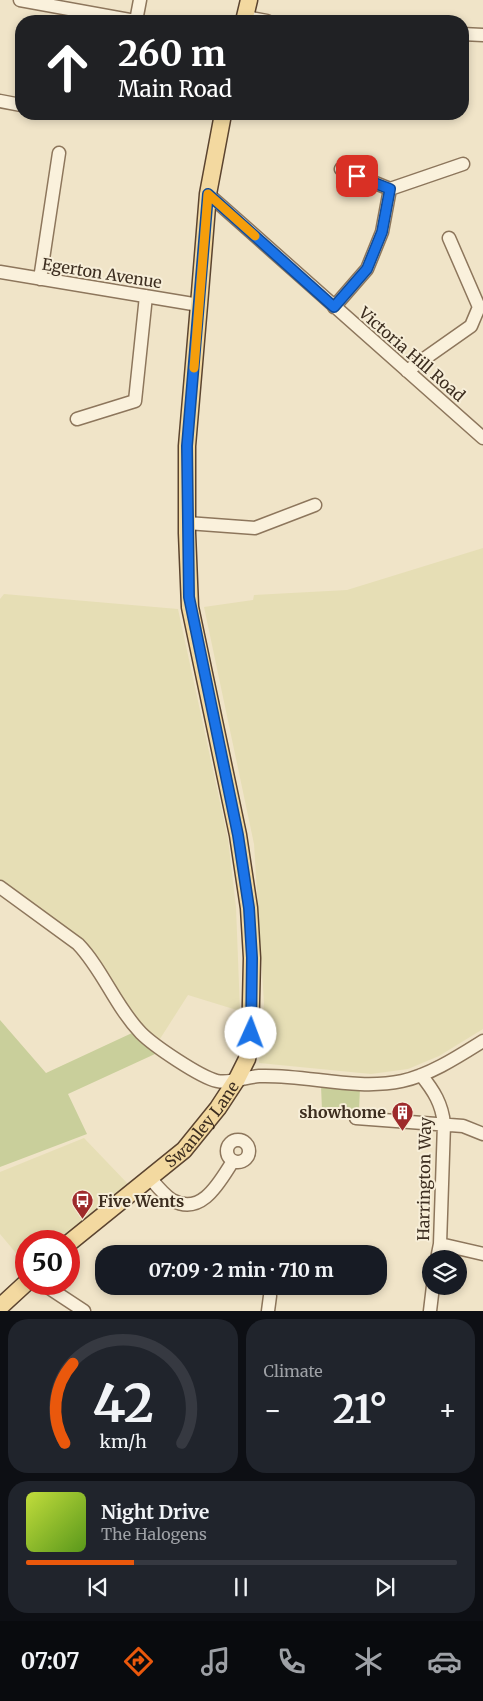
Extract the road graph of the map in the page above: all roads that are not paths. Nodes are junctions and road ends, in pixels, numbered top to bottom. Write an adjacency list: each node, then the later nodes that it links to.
1 (20, 0): 4 (street)
2 (140, 0): 5 (street)
3 (249, 0): 6 (main road)
4 (103, 15)
5 (137, 15)
6 (246, 15)
7 (469, 34): 8 (street)
8 (483, 35)
9 (0, 101): 10 (street)
10 (15, 103)
11 (222, 120): 16 (main road, Swanley Lane)
12 (59, 153): 19 (street)
13 (463, 164): 15 (street)
14 (341, 169): 15 (street)
15 (390, 189): 22 (street)
16 (208, 194): 21 (main road, Swanley Lane); 22 (street, Victoria Hill Road)
17 (450, 238): 23 (street)
18 (0, 272): 19 (street, Egerton Avenue)
19 (40, 279): 20 (street, Egerton Avenue)
20 (146, 296): 21 (street, Egerton Avenue); 24 (street)
21 (199, 305): 27 (main road, Swanley Lane)
22 (334, 307): 23 (street, Victoria Hill Road)
23 (407, 372): 25 (street, Victoria Hill Road)
24 (77, 419)
25 (483, 438)
26 (315, 505): 27 (street)
27 (187, 522): 31 (main road, Swanley Lane)
28 (0, 887): 31 (street)
29 (483, 1041): 30 (street)
30 (421, 1075): 31 (street); 33 (street, Harrington Way)
31 (237, 1079): 36 (main road, Swanley Lane)
32 (356, 1118): 33 (street)
33 (444, 1124): 34 (street); 38 (street, Harrington Way)
34 (483, 1134)
35 (233, 1161): 36 (street)
36 (150, 1178): 37 (main road, Swanley Lane)
37 (80, 1234)
38 (440, 1244): 39 (street, Harrington Way); 40 (street)
39 (439, 1250)
40 (483, 1254)
41 (15, 1293): 45 (main road)
42 (60, 1295): 46 (street)
43 (432, 1295): 48 (street)
44 (270, 1296): 47 (street)
45 (0, 1307)
46 (82, 1310)
47 (268, 1311)
48 (430, 1311)

